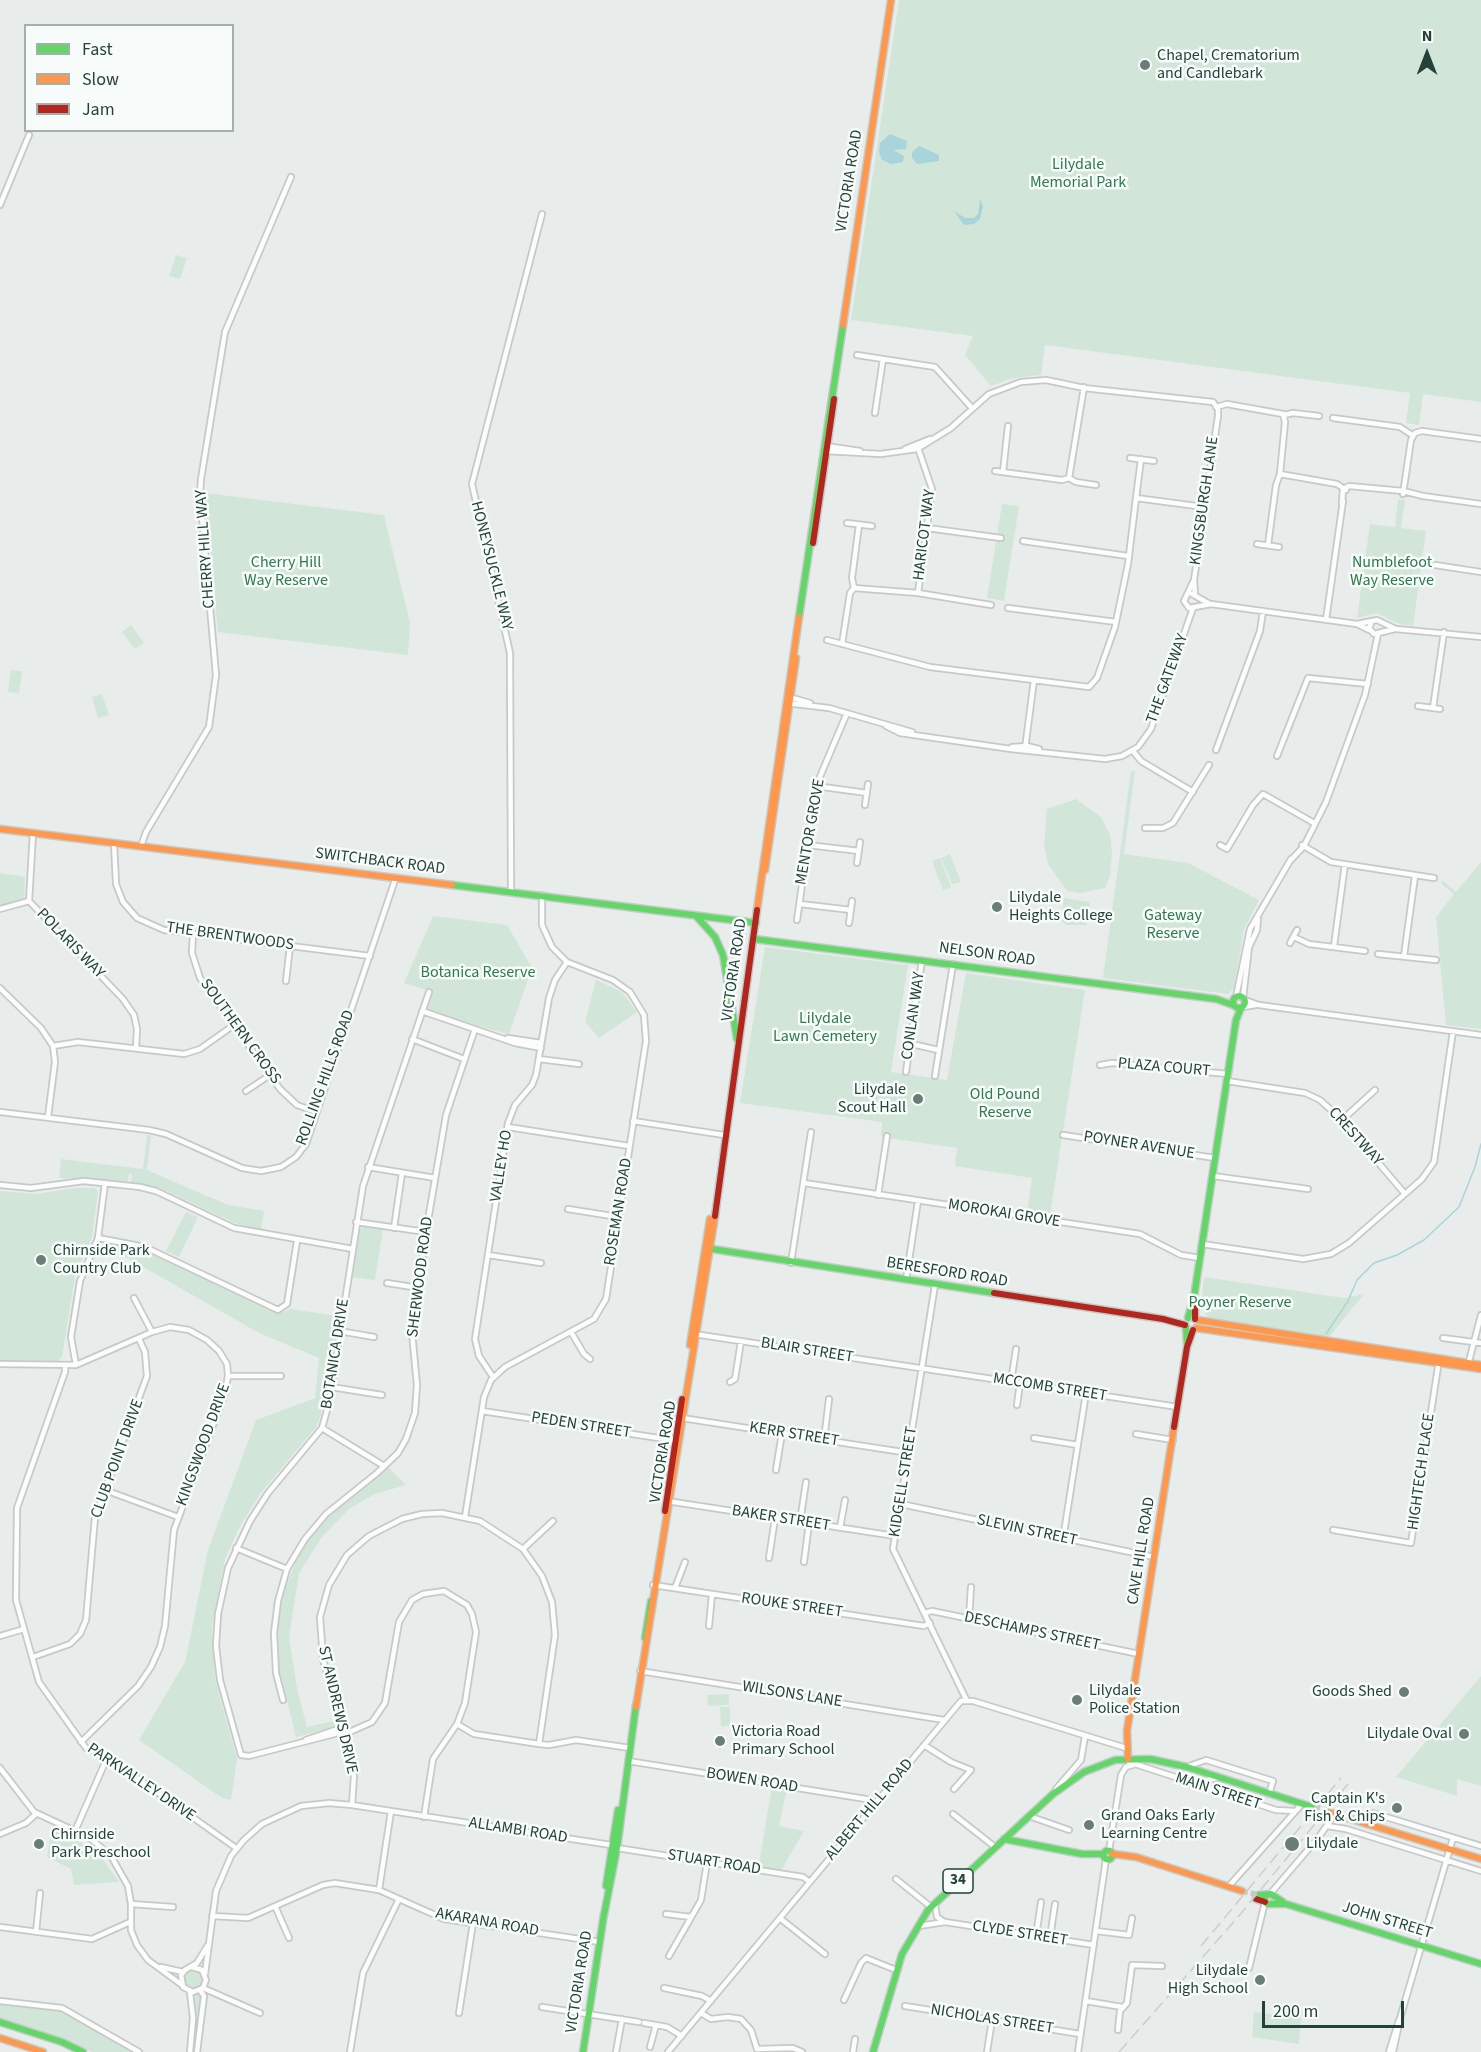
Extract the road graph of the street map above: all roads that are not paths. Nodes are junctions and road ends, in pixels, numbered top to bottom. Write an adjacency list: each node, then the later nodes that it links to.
1 (891, 0): 23 (main road, VICTORIA ROAD)
2 (29, 135): 4 (street)
3 (291, 177): 115 (street, CHERRY HILL WAY)
4 (0, 205)
5 (542, 214): 125 (street, HONEYSUCKLE WAY)
6 (858, 355): 7 (street)
7 (883, 358): 10 (street); 11 (street)
8 (1083, 386): 11 (street); 12 (street); 30 (street)
9 (869, 402): 10 (street)
10 (877, 403): 13 (street)
11 (972, 408): 22 (street)
12 (1216, 408): 14 (street); 36 (street, KINGSBURGH LANE)
13 (875, 413)
14 (1284, 415): 15 (street); 29 (street)
15 (1319, 416)
16 (1333, 418): 20 (street)
17 (1008, 426): 19 (street)
18 (1000, 433): 19 (street)
19 (1008, 433): 28 (street)
20 (1413, 435): 21 (street); 33 (street)
21 (1481, 439)
22 (918, 447): 23 (street); 40 (street, HARICOT WAY)
23 (826, 449): 86 (main road, VICTORIA ROAD)
24 (1130, 458): 25 (street)
25 (1141, 459): 26 (street); 34 (street)
26 (1154, 461)
27 (995, 471): 28 (street)
28 (1003, 472): 30 (street)
29 (1280, 474): 32 (street); 48 (street)
30 (1069, 478): 31 (street)
31 (1096, 485)
32 (1344, 489): 33 (street); 70 (street)
33 (1403, 492): 35 (street)
34 (1136, 498): 36 (street); 50 (street)
35 (1481, 504)
36 (1204, 507): 55 (street, KINGSBURGH LANE)
37 (847, 523): 38 (street)
38 (859, 525): 39 (street); 56 (street)
39 (872, 526)
40 (927, 528): 42 (street); 57 (street, HARICOT WAY)
41 (985, 528): 42 (street)
42 (984, 536): 44 (street)
43 (1043, 536): 46 (street)
44 (1001, 538)
45 (1023, 541): 46 (street)
46 (1042, 544): 50 (street)
47 (1257, 544): 48 (street)
48 (1268, 545): 49 (street)
49 (1279, 547)
50 (1127, 555): 72 (street)
51 (1448, 559): 53 (street)
52 (1435, 565): 53 (street)
53 (1447, 567): 54 (street)
54 (1481, 572)
55 (1194, 580): 58 (street, KINGSBURGH LANE); 59 (street, KINGSBURGH LANE)
56 (854, 588): 57 (street, HARICOT WAY); 82 (street)
57 (918, 593): 60 (street)
58 (1188, 595): 59 (street); 63 (street, KINGSBURGH LANE)
59 (1196, 596): 61 (street); 64 (street, KINGSBURGH LANE)
60 (972, 602): 62 (street); 66 (street)
61 (1211, 604): 64 (street); 68 (street)
62 (991, 605)
63 (1187, 607): 64 (street); 73 (street, THE GATEWAY)
64 (1194, 607): 73 (street, THE GATEWAY)
65 (1008, 608): 67 (street)
66 (971, 610)
67 (1026, 610): 69 (street); 72 (street)
68 (1263, 611): 70 (street); 92 (street)
69 (1025, 617)
70 (1326, 620): 74 (street)
71 (1372, 621): 74 (street); 75 (street); 77 (street)
72 (1116, 622): 84 (street)
73 (1188, 622): 97 (street, THE GATEWAY)
74 (1357, 624): 77 (street)
75 (1383, 624): 76 (street); 79 (street)
76 (1396, 629): 78 (street); 79 (street)
77 (1370, 631): 79 (street); 83 (street)
78 (1444, 632): 80 (street); 88 (street)
79 (1380, 633): 83 (street)
80 (1481, 637)
81 (827, 640): 82 (street)
82 (842, 644): 84 (street)
83 (1373, 646): 85 (street)
84 (1034, 682): 93 (street)
85 (1368, 684): 96 (street); 105 (street)
86 (788, 700): 90 (street); 134 (main road, VICTORIA ROAD)
87 (1418, 706): 88 (street)
88 (1433, 708): 89 (street)
89 (1440, 709)
90 (847, 713): 93 (street); 101 (street, MENTOR GROVE)
91 (1216, 731): 92 (street)
92 (1222, 733): 95 (street)
93 (1025, 747): 97 (street)
94 (1273, 747): 96 (street)
95 (1216, 750)
96 (1280, 750): 98 (street)
97 (1132, 751): 102 (street)
98 (1277, 756)
99 (1209, 765): 102 (street)
100 (868, 784): 103 (street)
101 (816, 786): 103 (street); 113 (street, MENTOR GROVE)
102 (1193, 792): 108 (street)
103 (867, 793): 104 (street)
104 (865, 805)
105 (1312, 822): 116 (street); 117 (street)
106 (0, 828): 109 (main road, SWITCHBACK ROAD)
107 (1145, 828): 108 (street)
108 (1155, 828): 110 (street)
109 (33, 833): 112 (main road, SWITCHBACK ROAD); 127 (street, POLARIS WAY)
110 (1154, 835)
111 (860, 842): 118 (street)
112 (114, 843): 115 (main road, SWITCHBACK ROAD); 137 (street, THE BRENTWOODS)
113 (808, 845): 118 (street); 129 (street, MENTOR GROVE)
114 (1220, 845): 117 (street)
115 (141, 846): 123 (main road, SWITCHBACK ROAD)
116 (1302, 846): 121 (street); 154 (street)
117 (1227, 849): 119 (street)
118 (859, 851): 120 (street)
119 (1233, 853)
120 (857, 863)
121 (1345, 864): 122 (street); 142 (street)
122 (1415, 876): 124 (street); 146 (street)
123 (396, 877): 125 (main road, SWITCHBACK ROAD); 145 (street, ROLLING HILLS ROAD)
124 (1434, 878)
125 (510, 891): 126 (main road, SWITCHBACK ROAD)
126 (542, 895): 132 (main road, SWITCHBACK ROAD); 149 (street, ROSEMAN ROAD)
127 (29, 901): 130 (street); 165 (street, POLARIS WAY)
128 (852, 901): 131 (street)
129 (800, 904): 131 (street); 133 (street, MENTOR GROVE)
130 (0, 909)
131 (851, 910): 135 (street)
132 (695, 915): 134 (main road, SWITCHBACK ROAD); 164 (main road)
133 (797, 920)
134 (756, 923): 139 (main road, VICTORIA ROAD)
135 (849, 923)
136 (1297, 930): 138 (street)
137 (193, 933): 141 (street, THE BRENTWOODS); 156 (street, SOUTHERN CROSS)
138 (1294, 937): 140 (street); 142 (street)
139 (754, 939): 147 (main road, NELSON ROAD); 164 (main road, VICTORIA ROAD)
140 (1290, 943)
141 (290, 946): 145 (street, THE BRENTWOODS); 151 (street)
142 (1334, 946): 143 (street)
143 (1365, 951)
144 (1378, 954): 146 (street)
145 (370, 956): 178 (street, ROLLING HILLS ROAD)
146 (1404, 956): 148 (street)
147 (922, 960): 150 (main road, NELSON ROAD); 161 (street, CONLAN WAY)
148 (1436, 960)
149 (567, 962): 162 (street, VALLEY HO); 181 (street, ROSEMAN ROAD)
150 (953, 964): 154 (main road, NELSON ROAD); 166 (street)
151 (286, 981)
152 (0, 988): 163 (street)
153 (429, 992): 155 (street, BOTANICA DRIVE)
154 (1239, 1002): 158 (street, NELSON ROAD); 174 (main road, CAVE HILL ROAD)
155 (422, 1011): 157 (street); 160 (street, BOTANICA DRIVE)
156 (234, 1025): 165 (street); 172 (street, SOUTHERN CROSS)
157 (475, 1029): 162 (street); 167 (street, SHERWOOD ROAD)
158 (1453, 1031): 159 (street, NELSON ROAD); 197 (street)
159 (1481, 1035)
160 (412, 1039): 167 (street); 189 (street, BOTANICA DRIVE)
161 (912, 1044): 166 (street); 171 (street, CONLAN WAY)
162 (541, 1045): 168 (street, VALLEY HO)
163 (53, 1046): 165 (street); 179 (street)
164 (738, 1046): 184 (main road, VICTORIA ROAD)
165 (136, 1047)
166 (938, 1050): 173 (street)
167 (464, 1059): 192 (street, SHERWOOD ROAD)
168 (539, 1059): 169 (street); 182 (street, VALLEY HO)
169 (579, 1064)
170 (1100, 1065): 174 (street, PLAZA COURT)
171 (906, 1072)
172 (270, 1075): 176 (street); 178 (street, SOUTHERN CROSS)
173 (935, 1076)
174 (1227, 1077): 180 (street, CRESTWAY); 188 (main road, CAVE HILL ROAD)
175 (1375, 1090): 180 (street)
176 (246, 1091)
177 (0, 1112): 179 (street, ROLLING HILLS ROAD)
178 (316, 1112): 179 (street, ROLLING HILLS ROAD)
179 (48, 1117)
180 (1342, 1120): 197 (street, CRESTWAY)
181 (633, 1121): 184 (street); 187 (street, ROSEMAN ROAD)
182 (508, 1127): 187 (street); 210 (street, VALLEY HO)
183 (811, 1132): 194 (street)
184 (724, 1135): 209 (main road, VICTORIA ROAD)
185 (1063, 1135): 188 (street, POYNER AVENUE)
186 (887, 1136): 198 (street)
187 (629, 1146): 201 (street, ROSEMAN ROAD)
188 (1215, 1158): 191 (main road, CAVE HILL ROAD)
189 (368, 1167): 190 (street); 202 (street, BOTANICA DRIVE)
190 (402, 1173): 192 (street); 203 (street)
191 (1213, 1176): 196 (street); 207 (main road, CAVE HILL ROAD)
192 (435, 1178): 204 (street, SHERWOOD ROAD)
193 (105, 1182): 195 (street); 205 (street); 206 (street)
194 (804, 1183): 198 (street, MOROKAI GROVE); 213 (street)
195 (0, 1185)
196 (1308, 1189)
197 (1405, 1194): 207 (street)
198 (878, 1195): 199 (street, MOROKAI GROVE)
199 (918, 1201): 211 (street, MOROKAI GROVE); 214 (street)
200 (568, 1209): 201 (street)
201 (618, 1217): 223 (street, ROSEMAN ROAD)
202 (356, 1222): 203 (street); 208 (street, BOTANICA DRIVE)
203 (394, 1228): 204 (street)
204 (426, 1232): 217 (street, SHERWOOD ROAD)
205 (98, 1238): 206 (street); 236 (street)
206 (297, 1240): 208 (street)
207 (1202, 1244): 211 (main road, CAVE HILL ROAD)
208 (352, 1249): 221 (street, BOTANICA DRIVE)
209 (707, 1250): 213 (main road, BERESFORD ROAD); 224 (main road, VICTORIA ROAD)
210 (488, 1255): 212 (street); 243 (street, VALLEY HO)
211 (1200, 1258): 220 (main road, CAVE HILL ROAD)
212 (541, 1263)
213 (791, 1263): 214 (main road, BERESFORD ROAD)
214 (906, 1280): 216 (main road, BERESFORD ROAD)
215 (387, 1283): 217 (street)
216 (935, 1285): 220 (main road, BERESFORD ROAD); 239 (street, KIDGELL STREET)
217 (419, 1288): 264 (street, SHERWOOD ROAD)
218 (134, 1298): 222 (street)
219 (1481, 1315): 229 (street)
220 (1191, 1323): 233 (main road, BERESFORD ROAD); 252 (main road, CAVE HILL ROAD)
221 (339, 1331): 225 (street); 247 (street, BOTANICA DRIVE)
222 (152, 1332): 226 (street, KINGSWOOD DRIVE); 241 (street, KINGSWOOD DRIVE)
223 (571, 1332): 232 (street); 243 (street, ROSEMAN ROAD)
224 (694, 1334): 228 (street, BLAIR STREET); 254 (main road, VICTORIA ROAD)
225 (374, 1337)
226 (139, 1338): 236 (street, KINGSWOOD DRIVE); 267 (street, CLUB POINT DRIVE)
227 (1443, 1338): 229 (street)
228 (741, 1341): 239 (street, BLAIR STREET); 244 (street)
229 (1472, 1341): 230 (street); 237 (street)
230 (1481, 1343)
231 (1016, 1349): 245 (street)
232 (590, 1359)
233 (1439, 1361): 237 (main road, BERESFORD ROAD); 278 (street, HIGHTECH PLACE)
234 (0, 1364): 235 (street, KINGSWOOD DRIVE)
235 (64, 1365): 236 (street, KINGSWOOD DRIVE); 296 (street, PARKVALLEY DRIVE)
236 (76, 1365)
237 (1468, 1365): 238 (main road, BERESFORD ROAD); 240 (main road, BERESFORD ROAD)
238 (1481, 1365)
239 (923, 1368): 245 (street, MCCOMB STREET); 263 (street, KIDGELL STREET)
240 (1481, 1369)
241 (228, 1376): 242 (street); 271 (street, KINGSWOOD DRIVE)
242 (281, 1376)
243 (493, 1377): 253 (street)
244 (730, 1382)
245 (1011, 1382): 246 (street, MCCOMB STREET)
246 (1020, 1383): 248 (street, MCCOMB STREET); 251 (street)
247 (331, 1387): 249 (street); 255 (street, BOTANICA DRIVE)
248 (1086, 1393): 252 (street, MCCOMB STREET); 262 (street)
249 (382, 1395)
250 (830, 1400): 259 (street)
251 (1017, 1405)
252 (1178, 1407): 260 (main road, CAVE HILL ROAD)
253 (482, 1411): 261 (street, PEDEN STREET); 272 (street)
254 (681, 1418): 256 (street, KERR STREET); 261 (main road, VICTORIA ROAD)
255 (322, 1428): 264 (street); 281 (street, BOTANICA DRIVE)
256 (782, 1433): 259 (street, KERR STREET); 265 (street)
257 (1136, 1434): 260 (street)
258 (1034, 1438): 262 (street)
259 (824, 1440): 263 (street, KERR STREET)
260 (1173, 1440): 283 (main road, CAVE HILL ROAD)
261 (678, 1441): 269 (main road, VICTORIA ROAD)
262 (1078, 1445): 280 (street)
263 (909, 1453): 270 (street, KIDGELL STREET)
264 (384, 1466): 287 (street, SHERWOOD ROAD)
265 (776, 1470)
266 (806, 1482): 275 (street)
267 (105, 1490): 271 (street); 299 (street, CLUB POINT DRIVE)
268 (845, 1500): 277 (street)
269 (668, 1501): 273 (street, BAKER STREET); 288 (main road, VICTORIA ROAD)
270 (901, 1504): 279 (street, KIDGELL STREET); 280 (street, SLEVIN STREET)
271 (178, 1517): 307 (street, KINGSWOOD DRIVE)
272 (465, 1517): 282 (street, ST ANDREWS DRIVE); 305 (street, ST ANDREWS DRIVE)
273 (775, 1518): 275 (street, BAKER STREET); 284 (street)
274 (553, 1521): 282 (street)
275 (800, 1522): 276 (street, BAKER STREET)
276 (809, 1523): 277 (street, BAKER STREET); 286 (street)
277 (840, 1528): 279 (street, BAKER STREET)
278 (1333, 1530)
279 (895, 1536): 292 (street, KIDGELL STREET)
280 (1063, 1539): 283 (street, SLEVIN STREET)
281 (236, 1548): 287 (street); 305 (street, BOTANICA DRIVE)
282 (523, 1549): 308 (street, ST ANDREWS DRIVE)
283 (1154, 1557): 298 (main road, CAVE HILL ROAD)
284 (769, 1558)
285 (685, 1562): 290 (street)
286 (804, 1562)
287 (287, 1569): 301 (street, SHERWOOD ROAD)
288 (655, 1585): 290 (street, ROUKE STREET); 300 (main road, VICTORIA ROAD)
289 (970, 1587): 293 (street)
290 (675, 1588): 291 (street, ROUKE STREET)
291 (712, 1594): 294 (street, ROUKE STREET); 295 (street)
292 (925, 1613): 293 (street, DESCHAMPS STREET); 294 (street, KIDGELL STREET)
293 (969, 1619): 298 (street, DESCHAMPS STREET)
294 (930, 1623): 302 (street, KIDGELL STREET)
295 (709, 1626)
296 (24, 1629): 297 (street); 299 (street, PARKVALLEY DRIVE)
297 (0, 1636)
298 (1139, 1654): 311 (main road, CAVE HILL ROAD)
299 (33, 1657): 307 (street, PARKVALLEY DRIVE)
300 (642, 1671): 303 (street, WILSONS LANE); 310 (main road, VICTORIA ROAD)
301 (289, 1694)
302 (966, 1699): 303 (street, ALBERT HILL ROAD); 306 (street)
303 (944, 1720): 309 (street, ALBERT HILL ROAD)
304 (457, 1724): 305 (street, BOTANICA DRIVE); 308 (street); 337 (street, BOTANICA DRIVE)
305 (342, 1732): 329 (street, ST ANDREWS DRIVE)
306 (1085, 1736): 311 (street); 325 (street)
307 (81, 1742): 312 (street, PARKVALLEY DRIVE)
308 (539, 1744): 310 (street)
309 (924, 1745): 323 (street); 327 (street, ALBERT HILL ROAD)
310 (630, 1748): 316 (main road, VICTORIA ROAD)
311 (1126, 1748): 313 (main road, CAVE HILL ROAD)
312 (107, 1758): 341 (street); 348 (street, PARKVALLEY DRIVE)
313 (1128, 1759): 314 (main road, 34); 315 (main road, 34)
314 (1153, 1759): 317 (street); 318 (main road, 34)
315 (1115, 1760): 317 (street, MAIN STREET); 325 (main road, 34)
316 (628, 1761): 327 (street, BOWEN ROAD); 345 (main road, VICTORIA ROAD)
317 (1136, 1764): 322 (street, MAIN STREET); 350 (street)
318 (1187, 1767): 320 (main road, 34); 321 (street, MAIN STREET)
319 (0, 1768): 334 (street)
320 (1218, 1777): 322 (street); 324 (main road, 34)
321 (1270, 1780): 324 (street); 326 (street)
322 (1192, 1784): 332 (street, MAIN STREET)
323 (954, 1789)
324 (1257, 1790): 326 (main road, 34)
325 (1053, 1794): 336 (main road, 34)
326 (1269, 1794): 328 (main road, 34)
327 (875, 1804): 357 (street, ALBERT HILL ROAD)
328 (1302, 1804): 330 (main road, 34); 332 (street)
329 (352, 1805): 331 (street, ALLAMBI ROAD); 348 (street, ALLAMBI ROAD)
330 (1312, 1807)
331 (391, 1811): 337 (street, ALLAMBI ROAD); 359 (street)
332 (1295, 1811): 355 (street)
333 (1332, 1813): 338 (main road); 339 (street)
334 (36, 1814): 341 (street); 342 (street)
335 (953, 1814): 347 (street)
336 (1029, 1816): 340 (street); 344 (main road, 34)
337 (424, 1817): 345 (street, ALLAMBI ROAD)
338 (1362, 1822): 343 (street); 349 (main road)
339 (1327, 1826): 352 (street); 363 (street)
340 (1069, 1830)
341 (75, 1831): 365 (street)
342 (0, 1834)
343 (1453, 1838): 346 (street); 349 (street)
344 (1004, 1839): 347 (main road, 34); 350 (main road)
345 (614, 1846): 353 (street, STUART ROAD); 386 (main road, VICTORIA ROAD)
346 (1481, 1846)
347 (995, 1847): 366 (main road, 34)
348 (236, 1848): 371 (street, ALLAMBI ROAD)
349 (1450, 1850): 351 (main road); 352 (street)
350 (1107, 1855): 358 (main road); 380 (street)
351 (1481, 1859)
352 (1447, 1860): 354 (street); 388 (street)
353 (707, 1862): 357 (street, STUART ROAD); 372 (street)
354 (1481, 1871)
355 (1240, 1875): 358 (street); 360 (street)
356 (896, 1879): 366 (street)
357 (810, 1882): 374 (street, ALBERT HILL ROAD)
358 (1226, 1887): 360 (main road)
359 (379, 1890): 362 (street, AKARANA ROAD); 368 (street, AKARANA ROAD)
360 (1241, 1892)
361 (40, 1893): 381 (street)
362 (399, 1899): 377 (street, AKARANA ROAD); 430 (street)
363 (1266, 1899): 388 (main road, JOHN STREET); 395 (street)
364 (1041, 1902): 382 (street)
365 (131, 1904): 369 (street); 375 (street)
366 (933, 1904): 376 (street); 379 (main road, 34)
367 (1055, 1904): 384 (street)
368 (275, 1906): 371 (street, AKARANA ROAD); 383 (street)
369 (173, 1907)
370 (666, 1914): 372 (street)
371 (212, 1916): 385 (street, ALLAMBI ROAD)
372 (691, 1917): 390 (street)
373 (1132, 1918): 380 (street)
374 (781, 1919): 389 (street); 405 (street, ALBERT HILL ROAD)
375 (130, 1922): 381 (street); 392 (street)
376 (945, 1922): 379 (street, CLYDE STREET); 382 (street, CLYDE STREET)
377 (473, 1923): 386 (street, AKARANA ROAD); 411 (street)
378 (0, 1927): 381 (street)
379 (916, 1927): 396 (main road, 34)
380 (1096, 1931): 387 (street)
381 (36, 1932)
382 (1036, 1936): 384 (street, CLYDE STREET)
383 (289, 1938)
384 (1050, 1938): 387 (street, CLYDE STREET)
385 (210, 1940): 394 (street); 398 (street, ALLAMBI ROAD)
386 (600, 1942): 413 (main road, VICTORIA ROAD)
387 (1094, 1945): 406 (street)
388 (1421, 1946): 391 (main road, JOHN STREET); 439 (street)
389 (825, 1954)
390 (669, 1956)
391 (1481, 1964)
392 (156, 1965): 397 (street); 399 (street)
393 (1162, 1966): 409 (street)
394 (192, 1967): 397 (street); 398 (street)
395 (1249, 1968)
396 (896, 1970): 403 (street); 436 (main road, 34)
397 (183, 1972): 399 (street)
398 (205, 1974): 401 (street)
399 (182, 1985): 402 (street)
400 (664, 1988): 405 (street)
401 (202, 1989): 402 (street); 410 (street); 429 (street)
402 (190, 1992): 428 (street)
403 (844, 2000)
404 (0, 2001): 427 (street)
405 (711, 2001): 412 (street, ALBERT HILL ROAD)
406 (1086, 2001): 409 (street); 419 (street)
407 (905, 2006): 415 (street, NICHOLAS STREET)
408 (542, 2007): 413 (street)
409 (1122, 2007): 418 (street)
410 (260, 2013)
411 (459, 2013)
412 (701, 2013): 420 (street, ALBERT HILL ROAD); 424 (street)
413 (589, 2014): 414 (street); 431 (main road, VICTORIA ROAD)
414 (622, 2019): 417 (street); 432 (street)
415 (992, 2020): 419 (street, NICHOLAS STREET); 437 (street)
416 (0, 2022): 426 (main road)
417 (656, 2025): 420 (street); 423 (street)
418 (1118, 2030)
419 (1080, 2034): 438 (street)
420 (682, 2036): 433 (street, ALBERT HILL ROAD)
421 (0, 2038): 425 (main road)
422 (855, 2039): 435 (street)
423 (650, 2047)
424 (758, 2050): 434 (street)
425 (43, 2052)
426 (83, 2052)
427 (139, 2052)
428 (190, 2052)
429 (197, 2052)
430 (350, 2052)
431 (583, 2052)
432 (616, 2052)
433 (668, 2052)
434 (802, 2052)
435 (853, 2052)
436 (873, 2052)
437 (987, 2052)
438 (1078, 2052)
439 (1391, 2052)

